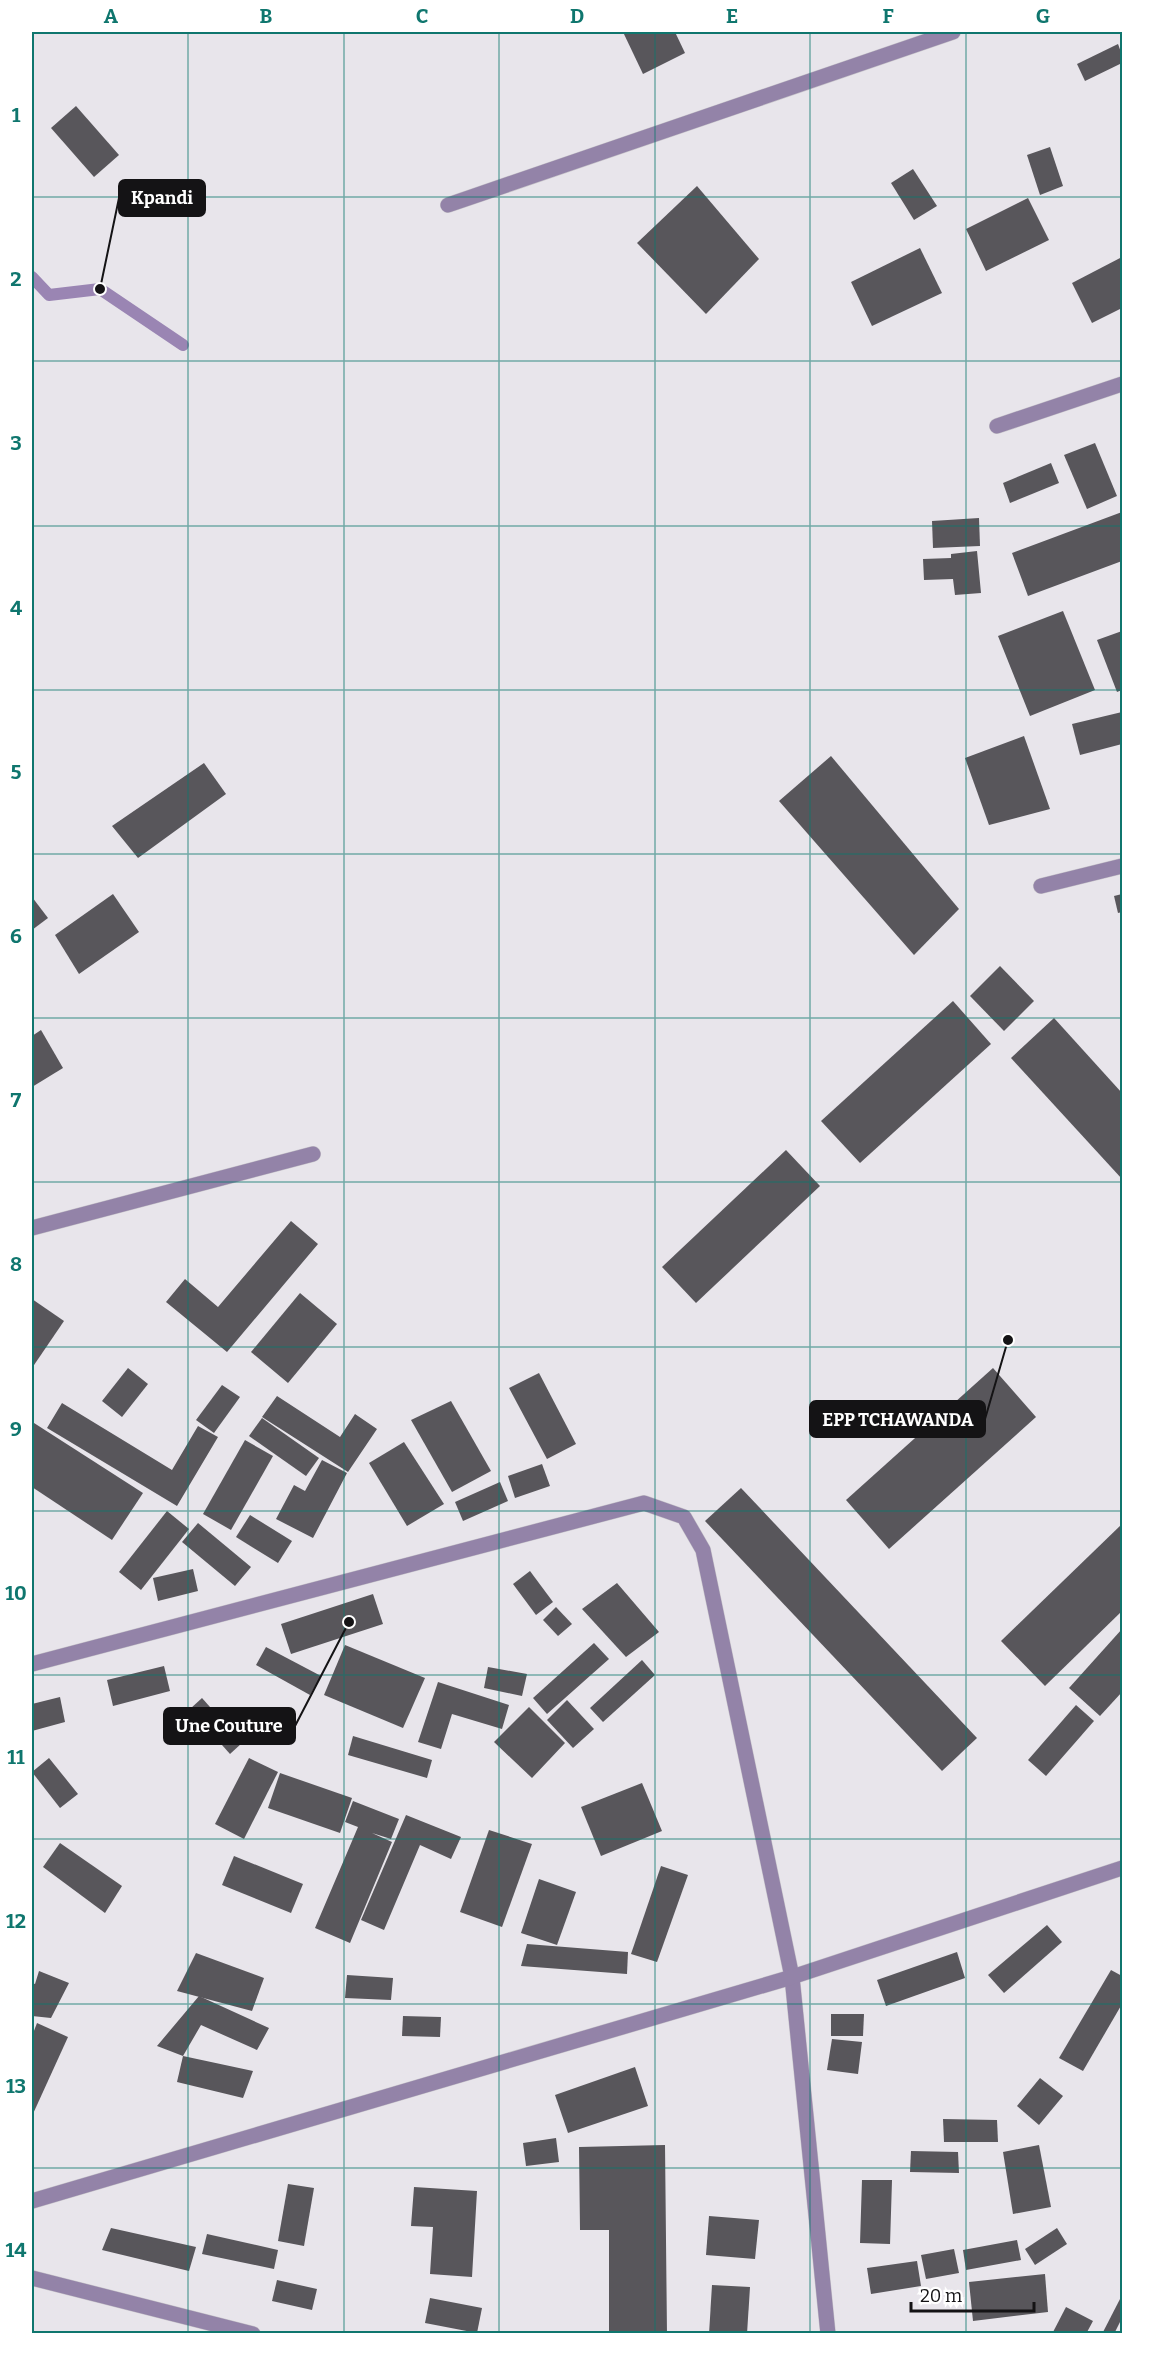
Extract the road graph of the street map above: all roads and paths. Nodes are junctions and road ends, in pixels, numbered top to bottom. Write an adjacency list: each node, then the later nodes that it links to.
1 (953, 32): 2 (street)
2 (448, 205)
3 (1122, 384): 4 (street)
4 (997, 426)
5 (1122, 866): 6 (street)
6 (1041, 886)
7 (314, 1154): 8 (street)
8 (32, 1228)
9 (32, 1664): 11 (street)
10 (1122, 1868): 11 (street)
11 (792, 1977): 12 (street); 15 (street)
12 (32, 2201)
13 (32, 2278): 14 (street)
14 (253, 2334)
15 (828, 2334)

